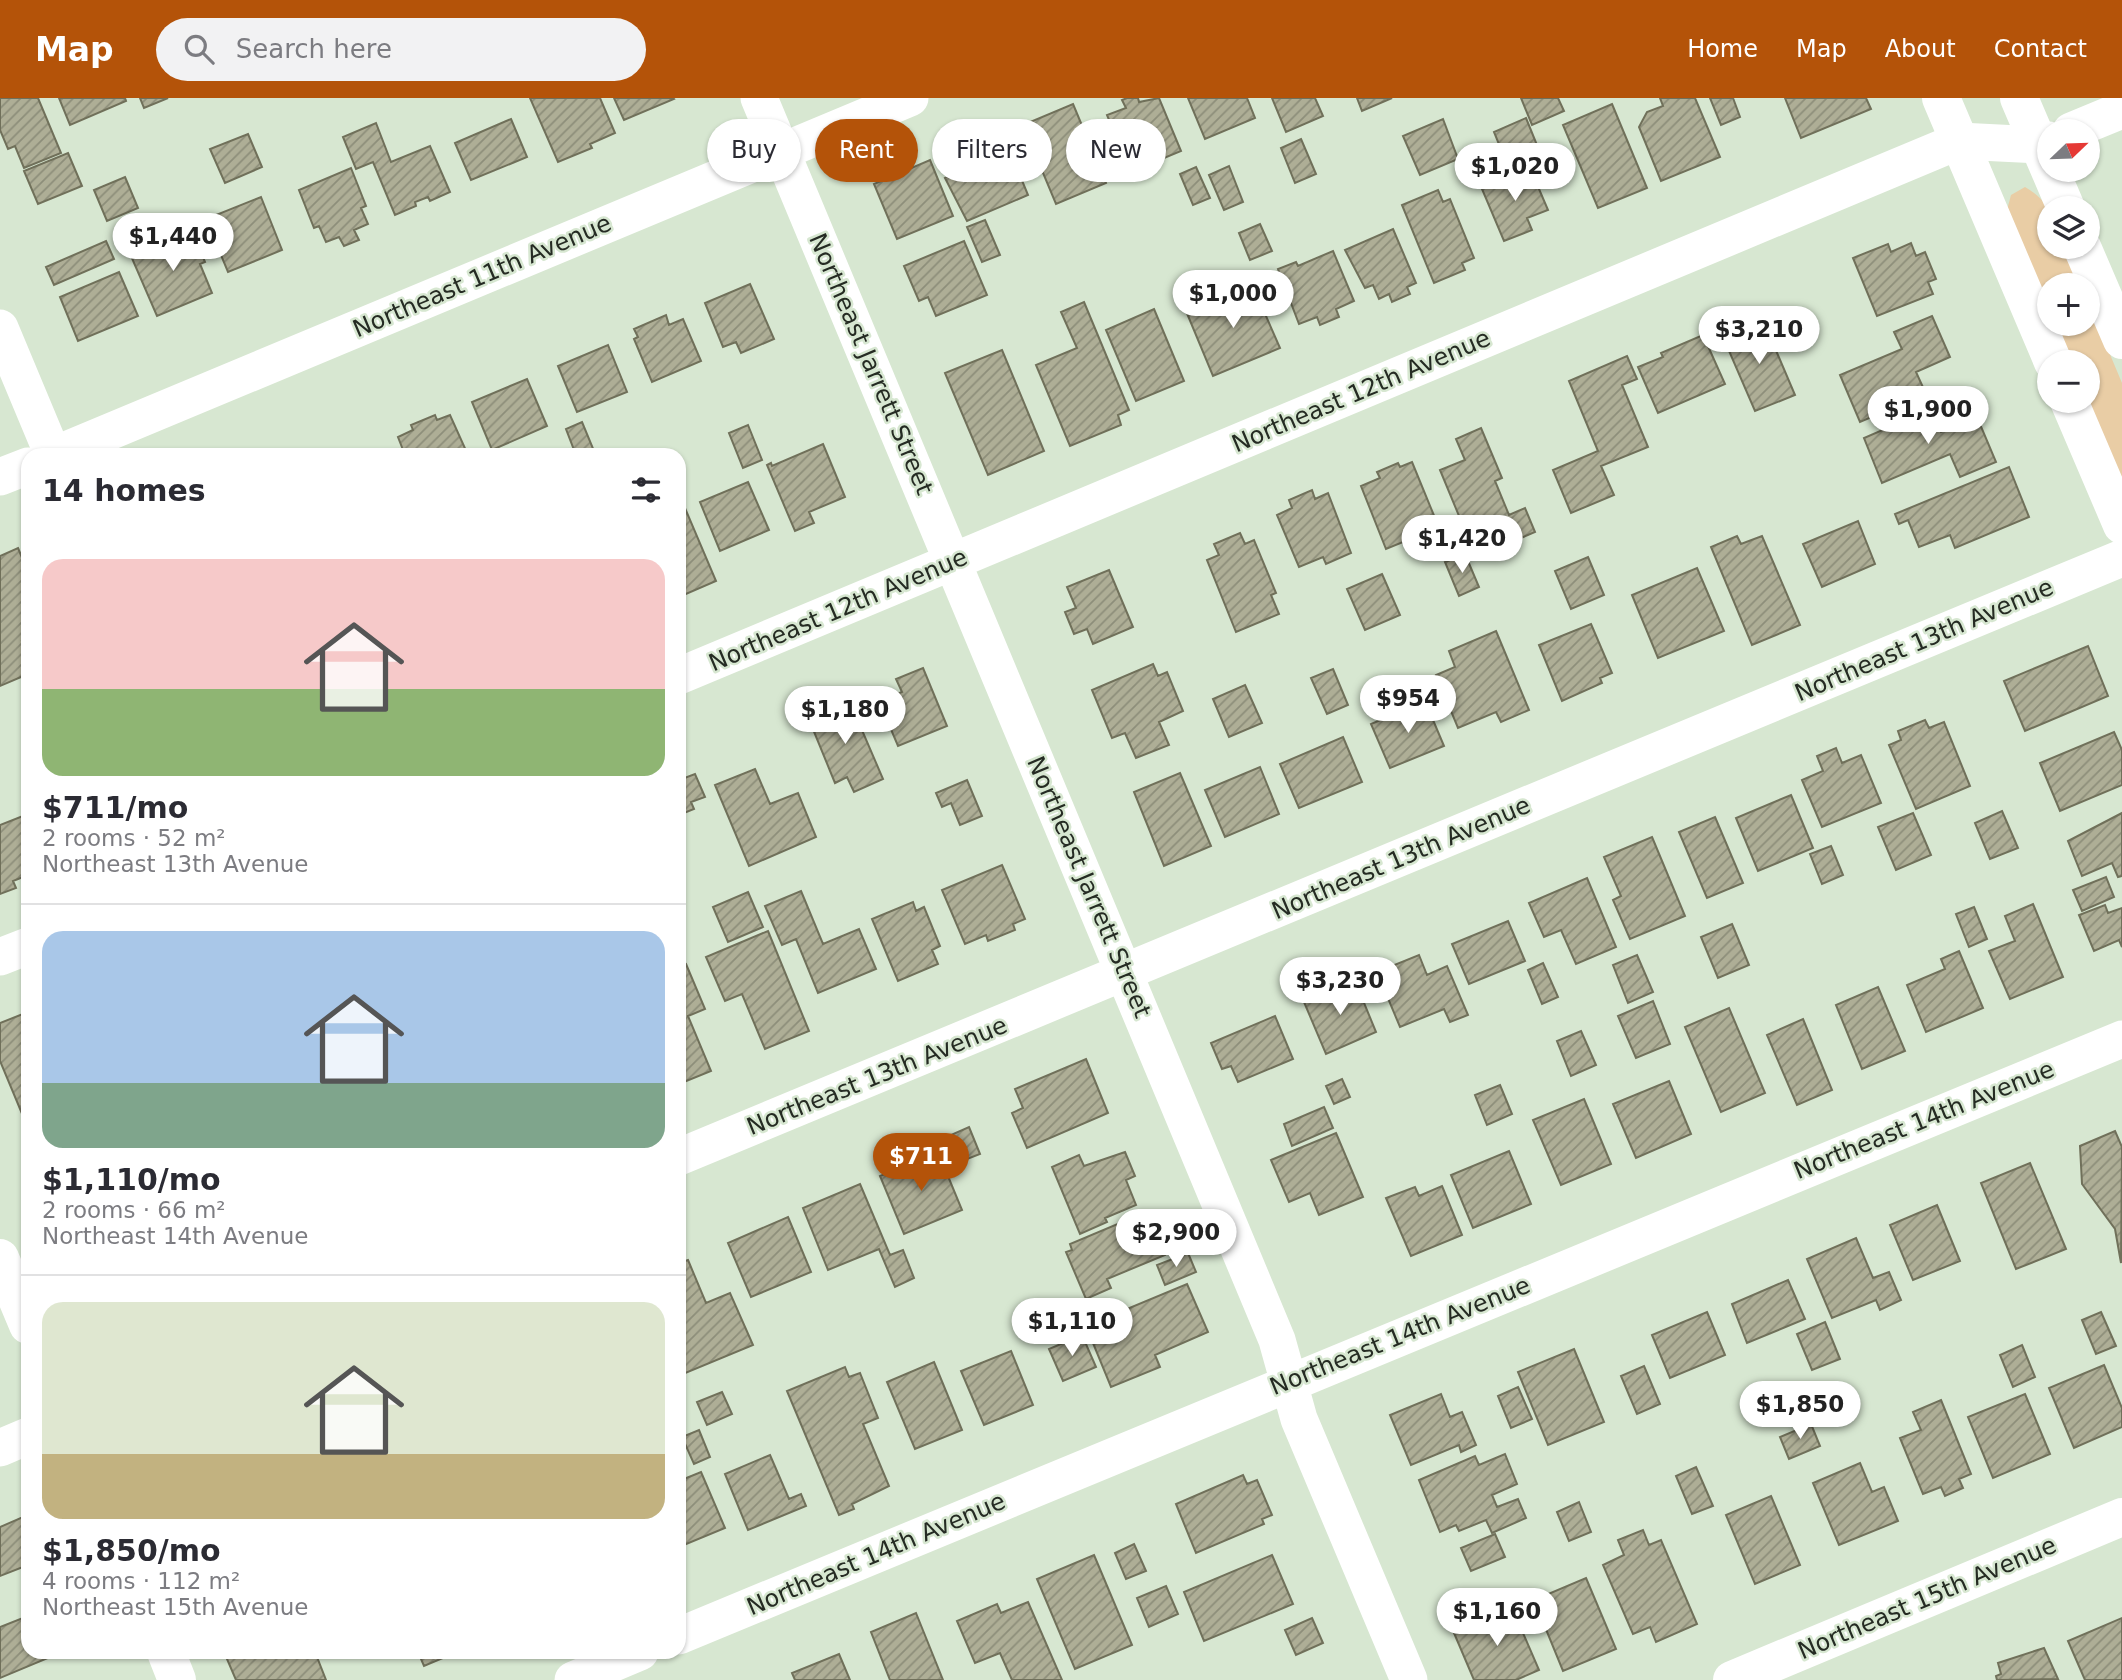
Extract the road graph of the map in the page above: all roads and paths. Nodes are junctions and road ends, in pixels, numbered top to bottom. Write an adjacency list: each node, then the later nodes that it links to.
1 (758, 98): 6 (street, Northeast Jarrett Street)
2 (909, 98): 11 (street, Northeast 11th Avenue)
3 (1941, 98): 10 (street)
4 (2019, 98): 8 (street)
5 (2122, 110): 7 (street, Northeast 12th Avenue)
6 (767, 119)
7 (2100, 119)
8 (2037, 120)
9 (2037, 139): 10 (street, Northeast 12th Avenue)
10 (1959, 141): 17 (street); 25 (street, Northeast 12th Avenue)
11 (801, 143)
12 (707, 182): 20 (street, Northeast 11th Avenue)
13 (794, 182): 25 (street, Northeast Jarrett Street)
14 (2087, 259): 16 (street)
15 (0, 328): 19 (street)
16 (2122, 340)
17 (2048, 350)
18 (2074, 413): 23 (street)
19 (51, 448)
20 (71, 448)
21 (21, 469): 22 (street)
22 (0, 477)
23 (2122, 525)
24 (2122, 558): 29 (street, Northeast 13th Avenue)
25 (954, 562): 26 (street, Northeast 12th Avenue); 29 (street, Northeast Jarrett Street)
26 (686, 673)
27 (21, 949): 28 (street)
28 (0, 957)
29 (1125, 973): 31 (street, Northeast 13th Avenue); 34 (street, Northeast Jarrett Street)
30 (2122, 1039): 34 (street, Northeast 14th Avenue)
31 (686, 1154)
32 (0, 1258): 33 (street)
33 (21, 1308)
34 (1289, 1382): 38 (street, Northeast 14th Avenue); 44 (street, Northeast Jarrett Street)
35 (21, 1439): 36 (street)
36 (0, 1448)
37 (2122, 1517): 45 (street, Northeast 15th Avenue)
38 (686, 1633)
39 (169, 1659): 42 (street)
40 (562, 1659): 43 (street)
41 (623, 1659): 43 (street)
42 (177, 1680)
43 (572, 1680)
44 (1409, 1680)
45 (1732, 1680)

